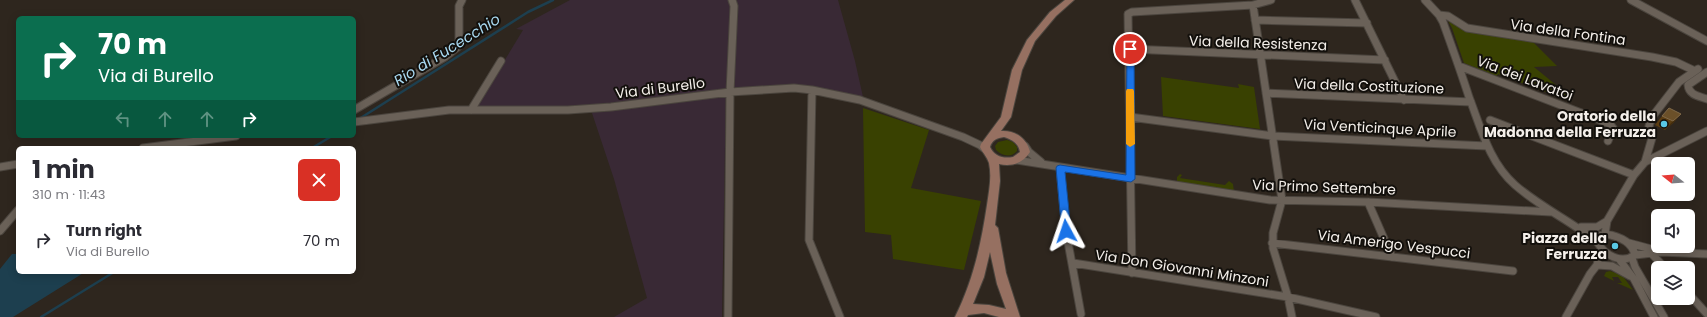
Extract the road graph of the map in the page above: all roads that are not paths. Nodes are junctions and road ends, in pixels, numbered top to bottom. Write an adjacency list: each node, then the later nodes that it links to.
1 (462, 0): 25 (street)
2 (732, 0): 20 (street)
3 (1070, 0): 28 (main road)
4 (1271, 0): 8 (street)
5 (1355, 0): 11 (street)
6 (1425, 0): 9 (street)
7 (1631, 0): 12 (street)
8 (1253, 5): 10 (street); 13 (street)
9 (1439, 15): 17 (street); 41 (street, Via della Fontina)
10 (1255, 20): 11 (street); 14 (street)
11 (1367, 23): 15 (street)
12 (1707, 42)
13 (1130, 49): 14 (street, Via della Resistenza); 27 (street)
14 (1260, 55): 15 (street, Via della Resistenza); 21 (street)
15 (1385, 60): 23 (street)
16 (501, 61): 26 (street)
17 (1459, 66): 24 (street); 35 (street, Via dei Lavatoi)
18 (1707, 72): 22 (street)
19 (812, 90): 20 (street, Via di Burello); 38 (street, Via di Burello); 86 (street)
20 (730, 92): 26 (street, Via di Burello); 85 (street)
21 (1266, 93): 23 (street, Via della Costituzione); 32 (street)
22 (1707, 99)
23 (1404, 100): 24 (street, Via della Costituzione)
24 (1471, 102): 39 (street)
25 (356, 109)
26 (471, 110): 30 (street, Via di Burello)
27 (1130, 116): 32 (street, Via Venticinque Aprile); 48 (street)
28 (1006, 117): 33 (main road); 38 (main road)
29 (1490, 120): 46 (street)
30 (356, 122)
31 (1707, 131): 41 (street)
32 (1273, 136): 39 (street, Via Venticinque Aprile); 49 (street)
33 (1015, 137): 36 (main road); 38 (main road)
34 (220, 138): 37 (street)
35 (1608, 141)
36 (1023, 144): 40 (main road); 43 (street)
37 (158, 146)
38 (990, 146): 40 (main road); 47 (main road)
39 (1487, 146): 51 (street)
40 (1014, 161): 43 (street); 47 (main road)
41 (1645, 162): 46 (street)
42 (16, 164): 44 (street)
43 (1045, 164): 45 (street)
44 (0, 167)
45 (1060, 168): 48 (street); 75 (street, Via Don Giovanni Minzoni)
46 (1634, 175): 57 (street)
47 (996, 177): 54 (main road)
48 (1131, 179): 49 (street, Via Primo Settembre); 78 (street)
49 (1282, 200): 50 (street, Via Primo Settembre); 64 (street)
50 (1368, 202): 52 (street, Via Primo Settembre); 72 (street)
51 (1537, 203): 52 (street, Via Primo Settembre); 55 (street)
52 (1518, 210): 55 (street, Via Primo Settembre)
53 (16, 212): 59 (street)
54 (992, 212): 84 (main road); 87 (main road)
55 (1551, 212): 56 (street)
56 (1562, 218): 58 (street); 62 (street)
57 (1607, 221): 58 (street); 60 (street); 61 (street)
58 (1581, 227): 60 (street)
59 (0, 231)
60 (1603, 234): 61 (street); 62 (street)
61 (1617, 236): 63 (street)
62 (1597, 242): 65 (street)
63 (1628, 242): 66 (street); 71 (street)
64 (1272, 243): 72 (street, Via Amerigo Vespucci); 80 (street)
65 (1601, 249): 73 (street); 76 (street)
66 (1651, 249)
67 (1651, 252): 71 (street)
68 (1652, 253): 74 (street)
69 (1684, 253): 70 (street)
70 (1707, 254)
71 (1633, 256): 73 (street); 92 (street)
72 (1392, 257): 77 (street, Via Amerigo Vespucci)
73 (1616, 258): 76 (street); 79 (street)
74 (1659, 261)
75 (1073, 263): 78 (street, Via Don Giovanni Minzoni); 82 (street, Via Don Giovanni Minzoni)
76 (1597, 265): 79 (street); 90 (street)
77 (1513, 271)
78 (1132, 274): 80 (street, Via Don Giovanni Minzoni)
79 (1633, 279): 91 (street)
80 (1288, 297): 88 (street); 89 (street, Via Don Giovanni Minzoni)
81 (1695, 301): 83 (street)
82 (1081, 314)
83 (1707, 314)
84 (965, 315): 87 (main road)
85 (728, 317)
86 (840, 317)
87 (1013, 317)
88 (1292, 317)
89 (1376, 317)
90 (1566, 317)
91 (1654, 317)
92 (1664, 317)

